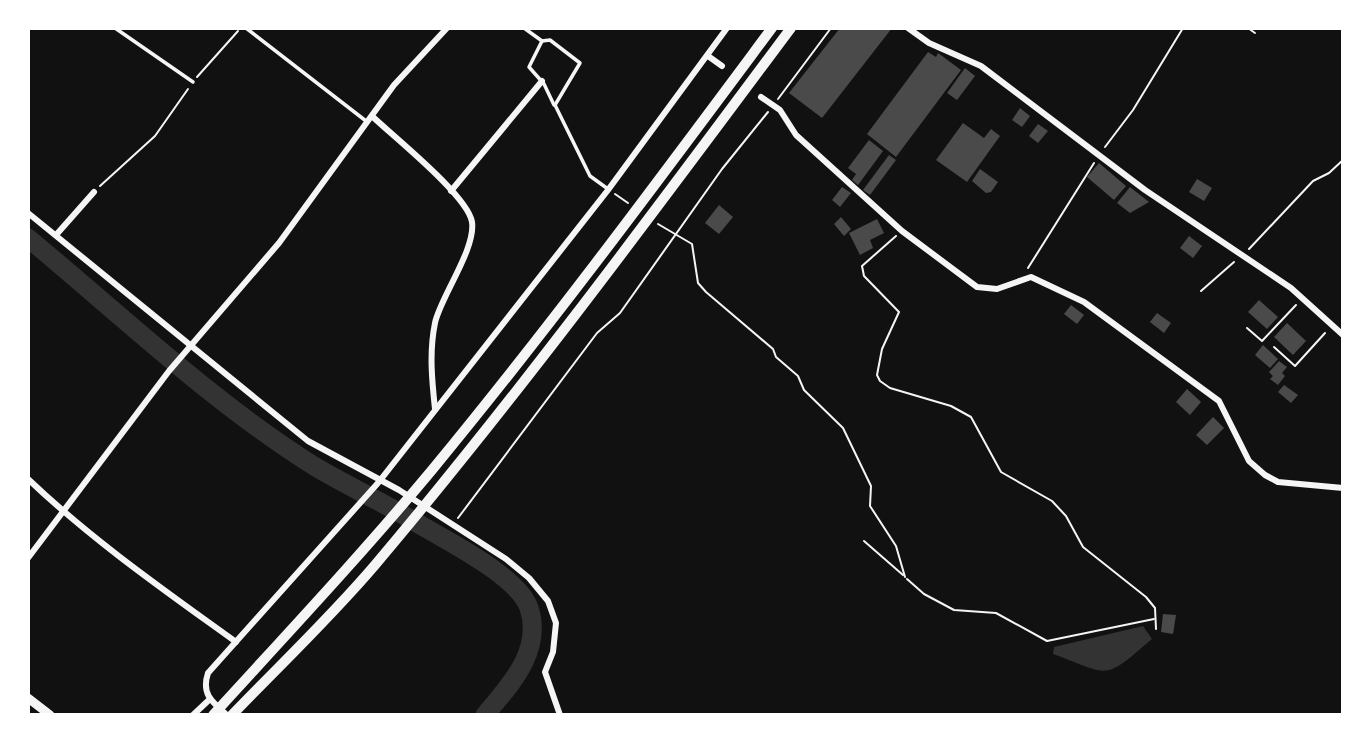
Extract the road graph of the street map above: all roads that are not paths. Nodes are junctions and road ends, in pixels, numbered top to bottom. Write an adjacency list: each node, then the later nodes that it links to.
1 (115, 28): 13 (lane)
2 (244, 28): 16 (lane)
3 (447, 28): 16 (street)
4 (524, 28): 9 (lane)
5 (727, 28): 10 (street)
6 (772, 28): 35 (highway)
7 (791, 28): 37 (highway)
8 (908, 28): 22 (street)
9 (542, 41): 12 (lane); 15 (lane)
10 (708, 56): 11 (street); 17 (street)
11 (722, 66)
12 (542, 81): 15 (lane); 18 (street)
13 (192, 82)
14 (761, 97): 27 (street)
15 (555, 105): 17 (lane)
16 (370, 120): 18 (street); 23 (street)
17 (608, 190): 24 (street)
18 (452, 191): 24 (street)
19 (94, 192): 21 (street)
20 (28, 213): 21 (street)
21 (56, 235): 23 (street)
22 (1343, 335)
23 (191, 345): 26 (street); 28 (street)
24 (435, 410): 26 (street)
25 (28, 479): 28 (street)
26 (378, 482): 30 (street); 38 (street)
27 (1343, 488)
28 (62, 511): 29 (street); 30 (street)
29 (28, 558)
30 (236, 642): 32 (street)
31 (28, 698): 33 (main road)
32 (210, 699): 34 (street); 36 (street)
33 (50, 715)
34 (193, 715)
35 (213, 715)
36 (227, 715)
37 (232, 715)
38 (561, 715)

